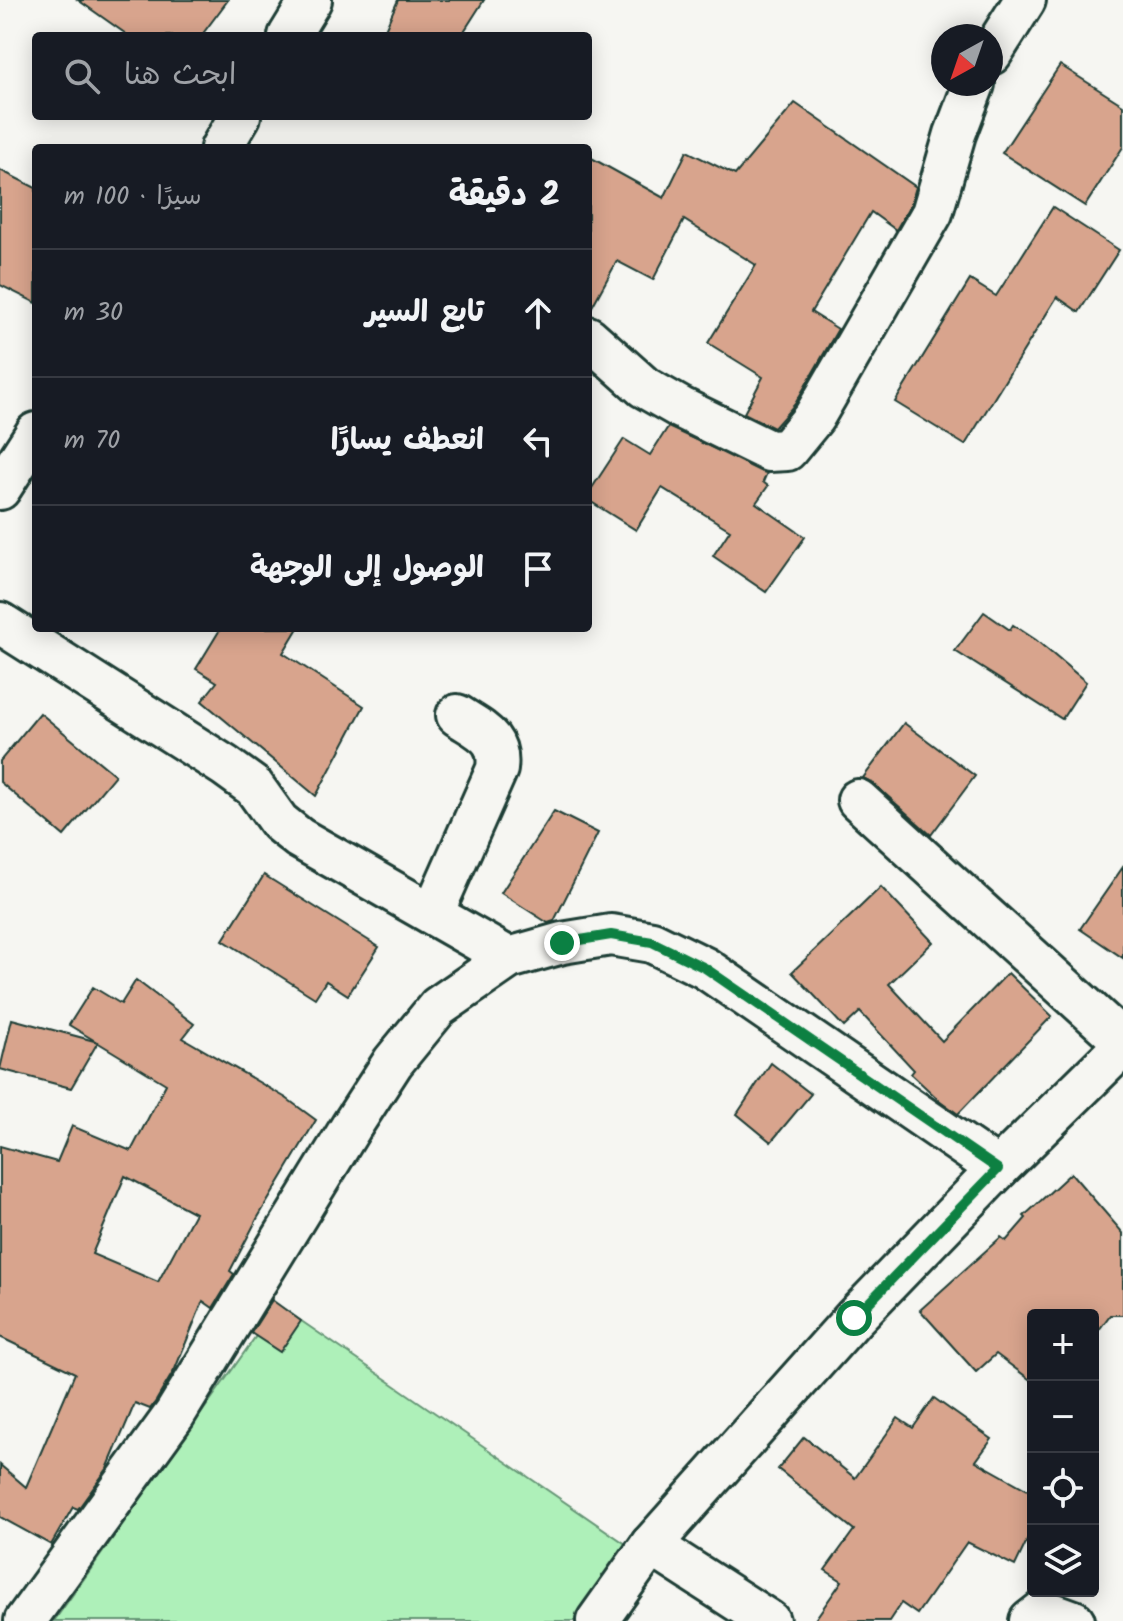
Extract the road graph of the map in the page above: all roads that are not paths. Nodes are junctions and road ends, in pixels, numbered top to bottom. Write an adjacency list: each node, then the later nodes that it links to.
1 (311, 0): 3 (street)
2 (1025, 0): 4 (street)
3 (291, 32)
4 (1003, 35)
5 (969, 96): 8 (street)
6 (238, 120): 7 (street)
7 (223, 144)
8 (592, 341)
9 (32, 439): 10 (street)
10 (0, 489)
11 (0, 623): 14 (street)
12 (457, 715): 14 (street)
13 (858, 800): 16 (street)
14 (433, 913): 15 (street)
15 (509, 958): 17 (street); 19 (street)
16 (1123, 1044): 17 (street)
17 (998, 1169): 18 (street)
18 (651, 1545): 20 (street); 21 (street)
19 (25, 1621)
20 (597, 1621)
21 (769, 1621)
22 (1030, 1621): 23 (street)
23 (1074, 1621)

